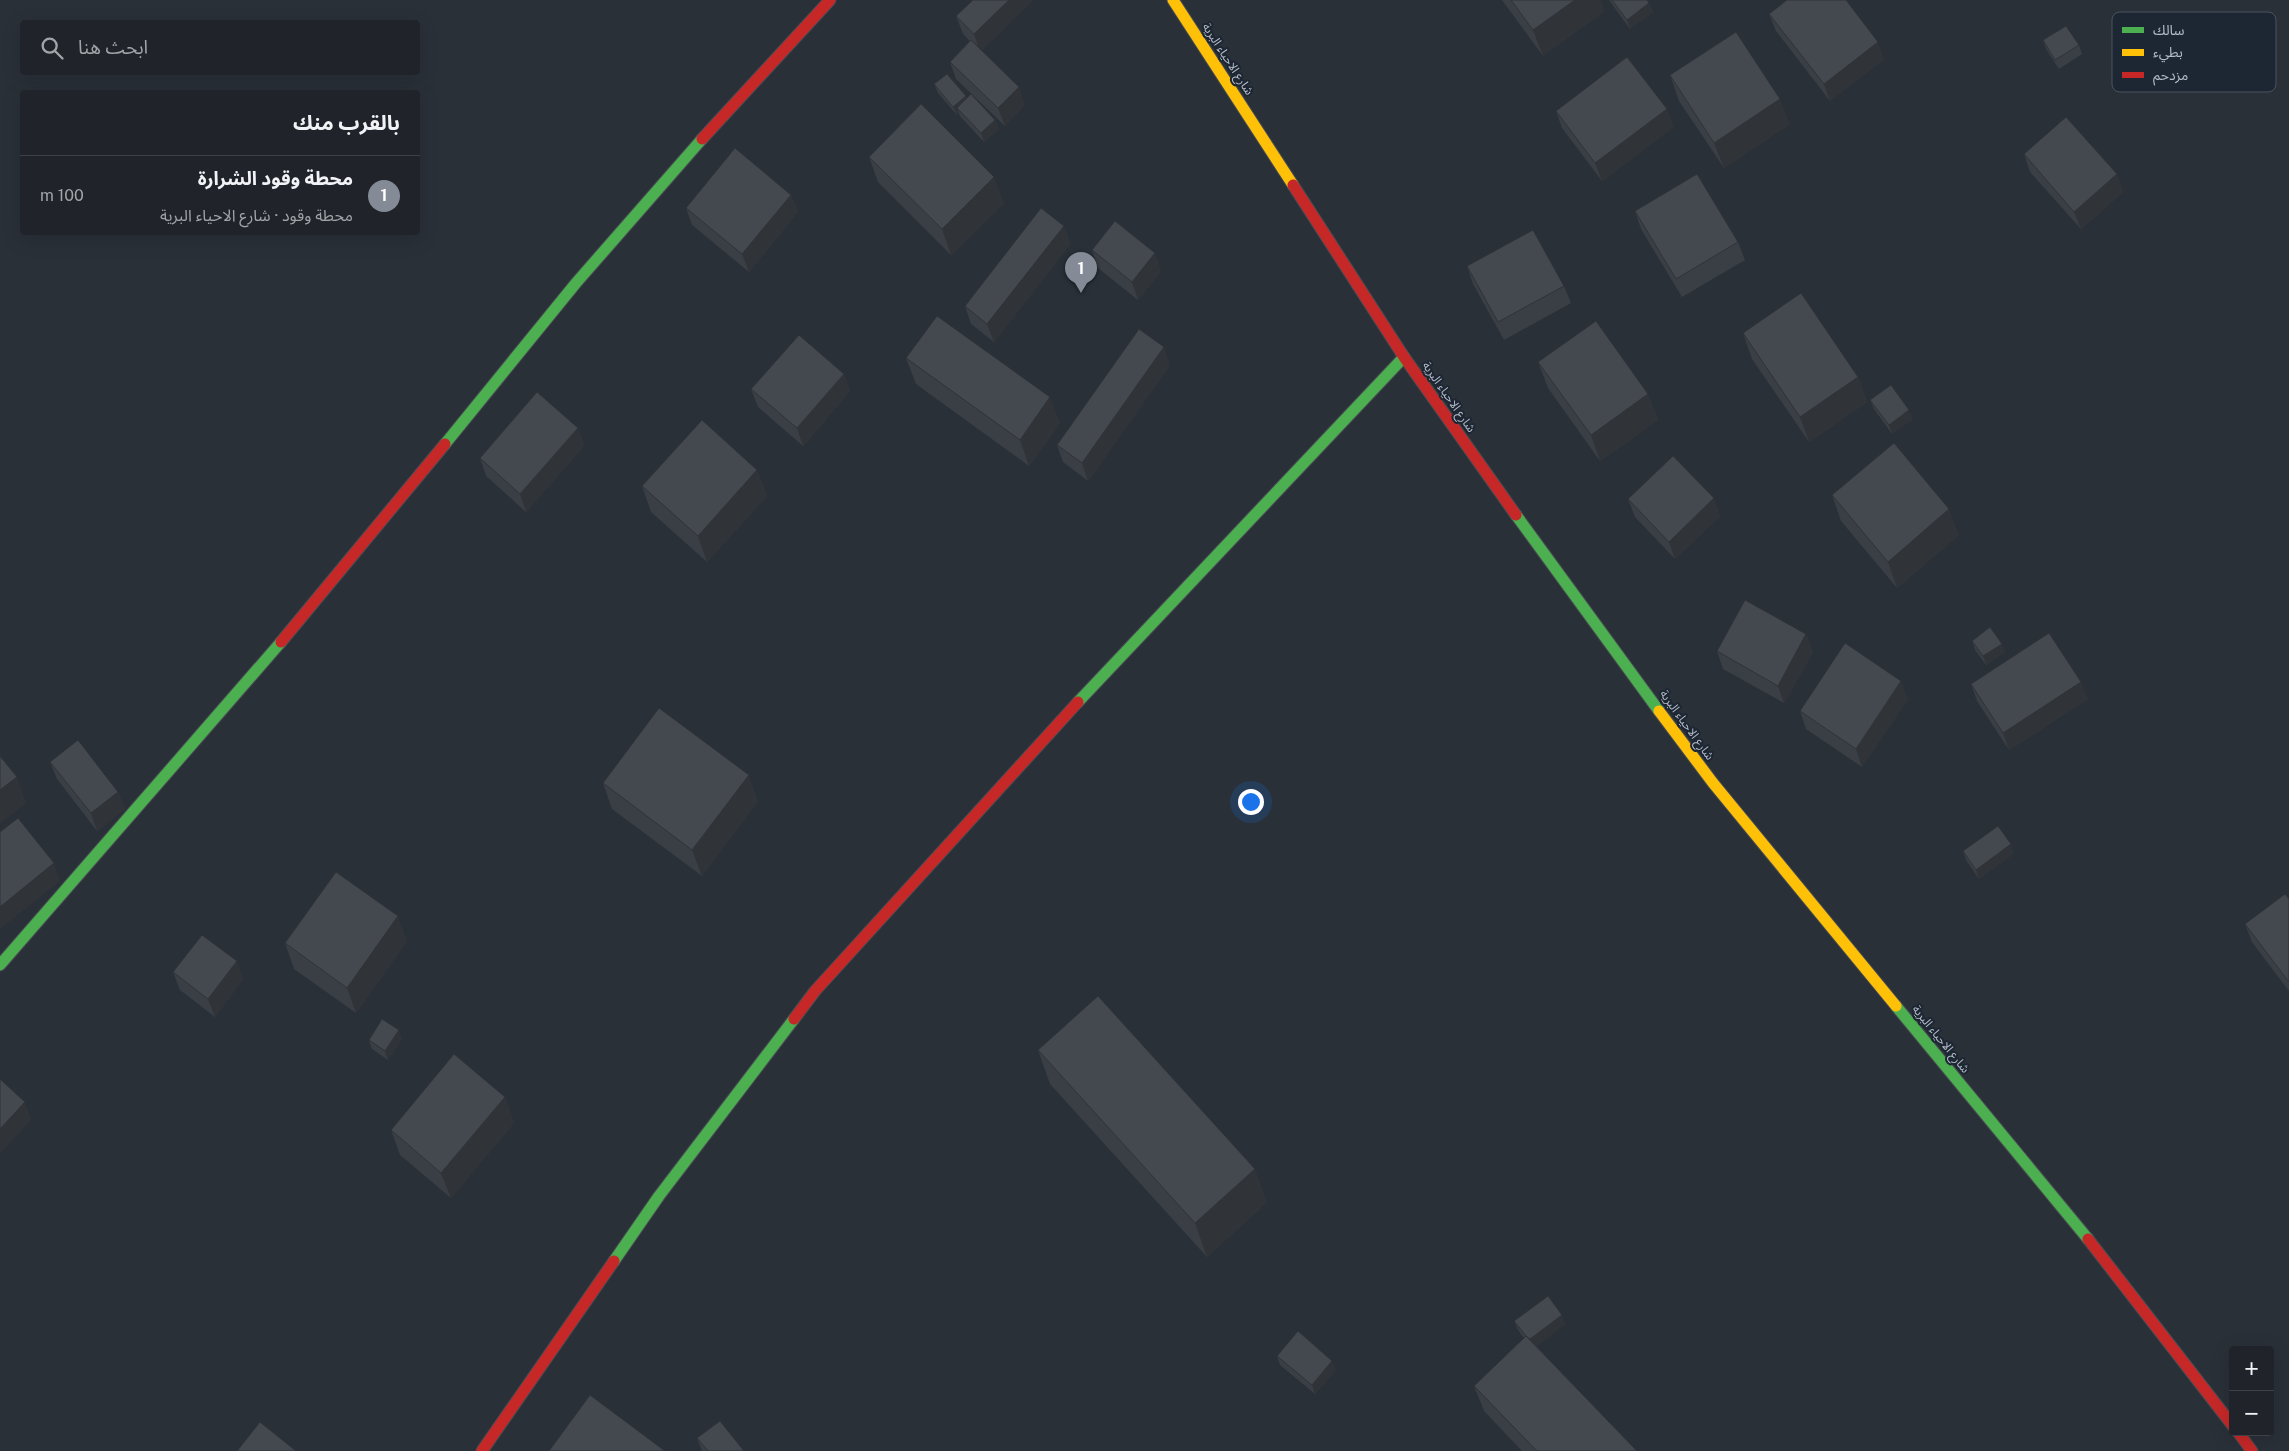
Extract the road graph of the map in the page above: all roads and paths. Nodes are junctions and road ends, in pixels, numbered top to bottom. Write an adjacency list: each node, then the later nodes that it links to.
1 (830, 0): 4 (street)
2 (1173, 0): 3 (street, شارع الاحياء البرية)
3 (1404, 357): 5 (street, شارع الاحياء البرية); 7 (street)
4 (0, 965)
5 (2229, 1421)
6 (2241, 1436): 8 (street)
7 (482, 1451)
8 (2252, 1451)

